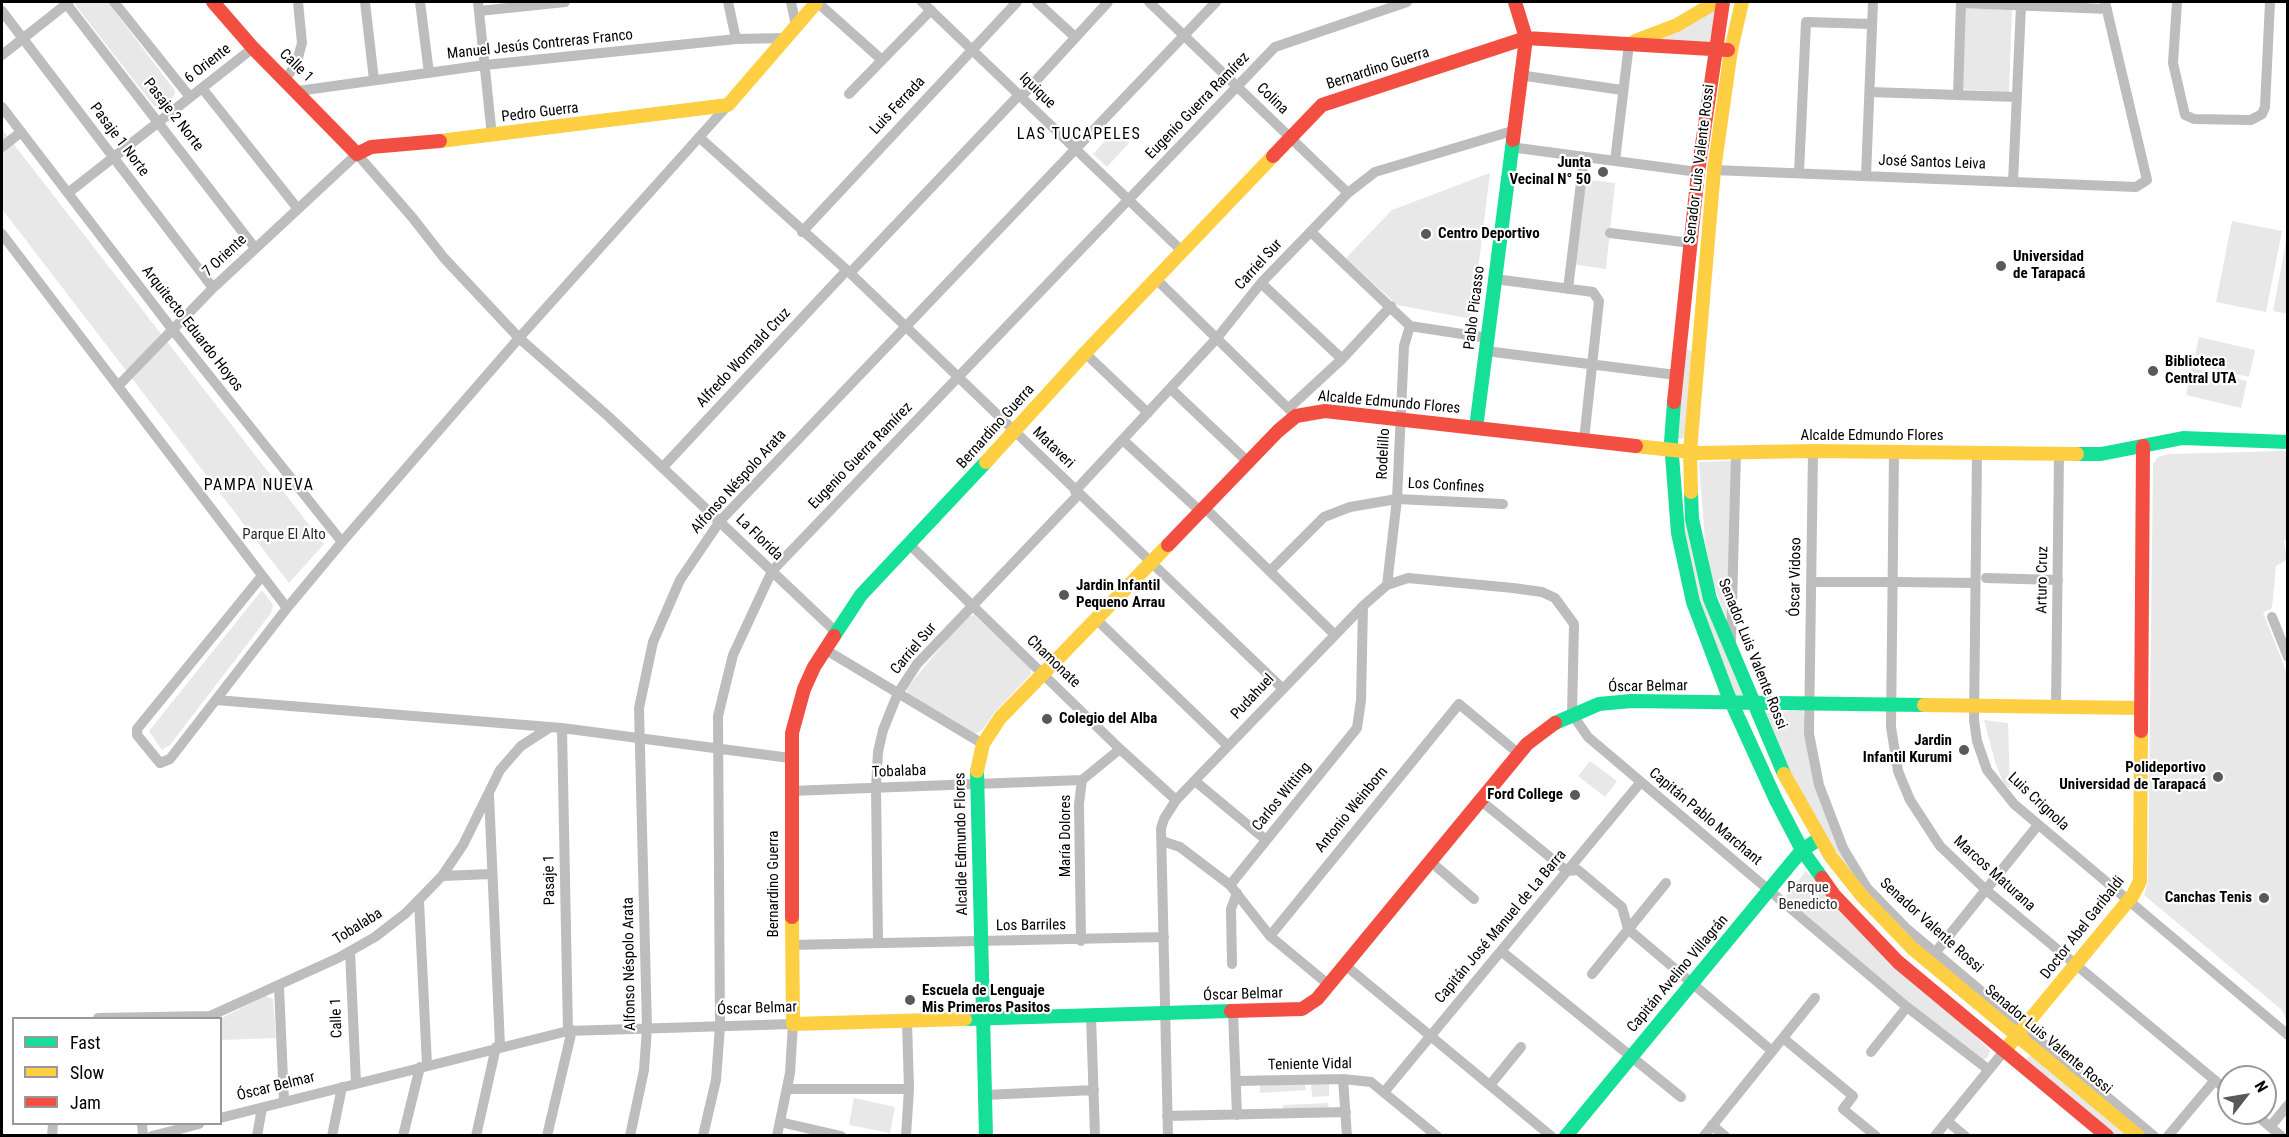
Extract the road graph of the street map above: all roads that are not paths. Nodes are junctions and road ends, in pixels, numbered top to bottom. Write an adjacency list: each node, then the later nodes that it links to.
1 (67, 2): 37 (street); 66 (street, Pasaje 2 Norte)
2 (114, 2): 62 (street)
3 (213, 2): 43 (street, Calle 1)
4 (298, 2): 51 (street)
5 (365, 2): 52 (street)
6 (420, 2): 50 (street)
7 (565, 2): 28 (street)
8 (728, 2): 40 (street)
9 (791, 2): 34 (street)
10 (817, 2): 34 (street); 48 (street)
11 (922, 2): 30 (street, Iquique)
12 (1017, 2): 44 (street, Luis Ferrada)
13 (1037, 2): 36 (street)
14 (1108, 2): 36 (street, Alfredo Wormald Cruz)
15 (1149, 2): 35 (street, Colina)
16 (1216, 2): 35 (street, Alfonso Néspolo Arata)
17 (1366, 2): 32 (street)
18 (1407, 2): 32 (street, Eugenio Guerra Ramírez)
19 (1515, 2): 39 (street, Pablo Picasso)
20 (1716, 2): 41 (street, Bernardino Guerra)
21 (1723, 2): 45 (street, Senador Luis Valente Rossi)
22 (1742, 2): 46 (street, Senador Luis Valente Rossi)
23 (1873, 2): 33 (street)
24 (1961, 2): 29 (street); 60 (street)
25 (2177, 2): 26 (street)
26 (2270, 2)
27 (2106, 5): 29 (street); 83 (street, José Santos Leiva)
28 (479, 6): 49 (street)
29 (2021, 6): 63 (street)
30 (931, 10): 44 (street, Iquique); 48 (street)
31 (2, 11): 37 (street, Pasaje 1 Norte)
32 (1370, 14): 54 (street, Eugenio Guerra Ramírez)
33 (1872, 24): 58 (street); 81 (street)
34 (796, 25): 38 (street)
35 (1183, 34): 54 (street, Colina); 74 (street, Alfonso Néspolo Arata)
36 (1075, 37): 61 (street, Alfredo Wormald Cruz)
37 (22, 38): 47 (street); 76 (street, Pasaje 1 Norte)
38 (785, 38): 40 (street, Manuel Jesús Contreras Franco); 64 (street)
39 (1526, 38): 41 (street, Bernardino Guerra); 42 (street, Bernardino Guerra); 53 (street, Pablo Picasso)
40 (736, 39): 49 (street, Manuel Jesús Contreras Franco)
41 (1629, 44): 45 (street, Bernardino Guerra); 56 (street)
42 (1500, 47): 53 (street, Pablo Picasso); 71 (street, Bernardino Guerra)
43 (252, 48): 51 (street, Calle 1); 55 (street, 6 Oriente)
44 (971, 49): 61 (street, Iquique); 88 (street, Luis Ferrada)
45 (1714, 49): 46 (street, Bernardino Guerra); 80 (street, Senador Luis Valente Rossi)
46 (1731, 50): 79 (street, Senador Luis Valente Rossi)
47 (2, 55)
48 (882, 60): 59 (street)
49 (485, 65): 50 (street, Manuel Jesús Contreras Franco); 69 (street)
50 (429, 73): 52 (street, Manuel Jesús Contreras Franco)
51 (285, 78): 57 (street, Calle 1)
52 (374, 80): 57 (street, Manuel Jesús Contreras Franco)
53 (1519, 80): 56 (street); 67 (street, Pablo Picasso)
54 (1237, 86): 71 (street, Colina); 86 (street, Eugenio Guerra Ramírez)
55 (202, 88): 62 (street, 6 Oriente); 87 (street)
56 (1622, 90): 78 (street)
57 (298, 91): 75 (street, Calle 1)
58 (1870, 92): 60 (street); 82 (street)
59 (849, 94)
60 (1958, 95): 63 (street)
61 (1020, 96): 74 (street, Iquique); 95 (street, Alfredo Wormald Cruz)
62 (190, 97): 66 (street, 6 Oriente)
63 (2016, 97): 83 (street)
64 (728, 105): 69 (street, Pedro Guerra); 70 (street)
65 (2, 107): 68 (street, Arquitecto Eduardo Hoyos)
66 (159, 122): 76 (street, 6 Oriente); 93 (street, Pasaje 2 Norte)
67 (1512, 131): 73 (street, Pablo Picasso); 85 (street, Carriel Sur)
68 (21, 132): 72 (street); 84 (street, Arquitecto Eduardo Hoyos)
69 (492, 136): 75 (street, Pedro Guerra)
70 (699, 137): 88 (street, Mataveri); 105 (street)
71 (1291, 138): 85 (street, Colina); 94 (street, Bernardino Guerra)
72 (2, 147)
73 (1510, 147): 77 (street); 97 (street, Pablo Picasso)
74 (1075, 148): 86 (street, Iquique); 102 (street, Alfonso Néspolo Arata)
75 (357, 154): 87 (street, 7 Oriente); 105 (street, La Florida)
76 (113, 158): 84 (street, 6 Oriente); 99 (street, Pasaje 1 Norte)
77 (1584, 158): 78 (street); 100 (street)
78 (1615, 161): 80 (street)
79 (1714, 170): 81 (street, José Santos Leiva); 108 (street, Senador Luis Valente Rossi)
80 (1698, 172): 92 (street, Senador Luis Valente Rossi)
81 (1799, 173): 82 (street, José Santos Leiva)
82 (1866, 176): 83 (street, José Santos Leiva)
83 (2013, 182)
84 (68, 193): 104 (street, Arquitecto Eduardo Hoyos)
85 (1348, 193): 89 (street, Carriel Sur)
86 (1128, 200): 94 (street, Iquique); 114 (street, Eugenio Guerra Ramírez)
87 (298, 209): 93 (street, 7 Oriente)
88 (802, 231): 95 (street, Mataveri)
89 (1311, 232): 98 (street, Carriel Sur); 101 (street)
90 (1610, 233): 92 (street)
91 (2, 234): 115 (street)
92 (1691, 243): 107 (street, Senador Luis Valente Rossi)
93 (255, 248): 99 (street, 7 Oriente)
94 (1182, 251): 96 (street, Bernardino Guerra)
95 (848, 271): 102 (street, Mataveri); 134 (street, Alfredo Wormald Cruz)
96 (1156, 279): 106 (street); 110 (street, Bernardino Guerra)
97 (1495, 279): 100 (street); 109 (street, Pablo Picasso)
98 (1262, 283): 106 (street, Carriel Sur); 111 (street)
99 (213, 288): 104 (street, 7 Oriente)
100 (1568, 289): 112 (street)
101 (1391, 306): 103 (street); 111 (street)
102 (905, 326): 114 (street, Mataveri); 139 (street, Alfonso Néspolo Arata)
103 (1410, 326): 109 (street); 119 (street, Rodelillo)
104 (172, 328): 115 (street, 7 Oriente); 140 (street, Arquitecto Eduardo Hoyos)
105 (519, 338): 134 (street, La Florida); 140 (street)
106 (1217, 338): 116 (street, Carriel Sur); 117 (street)
107 (1680, 342): 108 (street); 113 (street, Senador Luis Valente Rossi)
108 (1699, 344): 127 (street, Senador Luis Valente Rossi)
109 (1487, 345): 112 (street); 120 (street, Pablo Picasso)
110 (1085, 353): 118 (street); 121 (street, Bernardino Guerra)
111 (1342, 359): 117 (street)
112 (1591, 366): 113 (street); 123 (street)
113 (1676, 375): 126 (street, Senador Luis Valente Rossi)
114 (958, 377): 121 (street, Mataveri); 143 (street, Eugenio Guerra Ramírez)
115 (118, 386): 145 (street)
116 (1171, 389): 118 (street, Carriel Sur); 133 (street)
117 (1292, 412): 119 (street, Alcalde Edmundo Flores); 133 (street, Alcalde Edmundo Flores)
118 (1148, 413): 122 (street, Carriel Sur)
119 (1401, 419): 120 (street, Alcalde Edmundo Flores); 136 (street, Rodelillo)
120 (1476, 428): 123 (street, Alcalde Edmundo Flores)
121 (1014, 431): 135 (street, Mataveri); 141 (street, Bernardino Guerra)
122 (1123, 440): 135 (street, Carriel Sur); 138 (street)
123 (1584, 440): 126 (street, Alcalde Edmundo Flores)
124 (2288, 442): 125 (street, Alcalde Edmundo Flores)
125 (2143, 446): 132 (street, Alcalde Edmundo Flores); 171 (street, Doctor Abel Garibaldi)
126 (1671, 450): 127 (street, Alcalde Edmundo Flores); 165 (street, Senador Luis Valente Rossi)
127 (1690, 451): 131 (street, Alcalde Edmundo Flores); 159 (street, Senador Luis Valente Rossi)
128 (1813, 451): 129 (street, Alcalde Edmundo Flores); 131 (street, Alcalde Edmundo Flores); 148 (street, Óscar Vidoso)
129 (1894, 452): 130 (street, Alcalde Edmundo Flores); 149 (street, Marcos Maturana)
130 (1977, 453): 132 (street, Alcalde Edmundo Flores); 147 (street, Luis Crignola)
131 (1736, 454): 159 (street)
132 (2059, 454): 146 (street, Arturo Cruz)
133 (1248, 462): 138 (street, Alcalde Edmundo Flores)
134 (663, 467): 139 (street, La Florida)
135 (1077, 493): 142 (street, Mataveri); 151 (street, Carriel Sur)
136 (1397, 499): 137 (street, Los Confines); 144 (street, Los Confines); 150 (street, Rodelillo)
137 (1503, 504)
138 (1202, 509): 142 (street, Alcalde Edmundo Flores); 144 (street)
139 (720, 521): 143 (street, La Florida); 175 (street, Alfonso Néspolo Arata)
140 (342, 542): 153 (street)
141 (910, 545): 151 (street, Chamonate); 156 (street, Bernardino Guerra)
142 (1151, 562): 155 (street, Alcalde Edmundo Flores); 162 (street, Mataveri)
143 (772, 571): 156 (street, La Florida); 178 (street, Eugenio Guerra Ramírez)
144 (1270, 572): 157 (street)
145 (262, 576): 153 (street); 164 (street)
146 (2058, 580): 147 (street); 170 (street, Arturo Cruz)
147 (1981, 581): 149 (street); 169 (street, Luis Crignola)
148 (1810, 582): 149 (street); 167 (street, Óscar Vidoso)
149 (1895, 582): 168 (street, Marcos Maturana)
150 (1387, 585): 152 (street, Pudahuel); 172 (street, Pudahuel)
151 (971, 606): 161 (street, Chamonate); 163 (street, Carriel Sur)
152 (1363, 606): 157 (street, Pudahuel); 193 (street, Carlos Witting)
153 (287, 608): 164 (street)
154 (2272, 618): 160 (street)
155 (1096, 619): 161 (street, Alcalde Edmundo Flores); 177 (street)
156 (835, 631): 158 (street, Bernardino Guerra)
157 (1334, 634): 162 (street, Pudahuel)
158 (826, 650): 163 (street); 181 (street, Bernardino Guerra)
159 (1730, 652): 166 (street, Senador Luis Valente Rossi)
160 (2288, 657)
161 (1044, 673): 176 (street, Alcalde Edmundo Flores); 179 (street, Chamonate)
162 (1282, 688): 177 (street, Pudahuel)
163 (898, 693): 176 (street); 186 (street, Carriel Sur)
164 (216, 700): 173 (street)
165 (1732, 703): 166 (street, Óscar Belmar); 172 (street, Óscar Belmar); 195 (street, Senador Luis Valente Rossi)
166 (1753, 703): 167 (street, Óscar Belmar); 192 (street, Senador Luis Valente Rossi)
167 (1808, 704): 168 (street, Óscar Belmar); 216 (street, Senador Valente Rossi)
168 (1891, 705): 169 (street, Óscar Belmar); 203 (street, Marcos Maturana)
169 (1974, 706): 170 (street, Óscar Belmar); 191 (street, Luis Crignola)
170 (2056, 707): 171 (street, Óscar Belmar)
171 (2141, 708): 206 (street, Doctor Abel Garibaldi)
172 (1572, 714): 180 (street, Óscar Belmar); 184 (street, Capitán Pablo Marchant)
173 (549, 728): 174 (street); 188 (street, Tobalaba)
174 (562, 728): 175 (street); 235 (street, Pasaje 1)
175 (640, 738): 178 (street); 234 (street, Alfonso Néspolo Arata)
176 (983, 744): 185 (street, Alcalde Edmundo Flores)
177 (1228, 746): 183 (street, Pudahuel)
178 (717, 747): 181 (street); 233 (street, Eugenio Guerra Ramírez)
179 (1120, 749): 182 (street, María Dolores); 189 (street, Chamonate)
180 (1518, 753): 190 (street, Óscar Belmar); 208 (street, Antonio Weinborn)
181 (790, 758): 187 (street, Bernardino Guerra)
182 (1082, 780): 185 (street, Tobalaba); 210 (street, María Dolores)
183 (1194, 781): 189 (street, Pudahuel); 193 (street)
184 (1640, 783): 197 (street, Capitán José Manuel de La Barra); 202 (street, Capitán Pablo Marchant)
185 (976, 784): 186 (street, Tobalaba); 212 (street, Alcalde Edmundo Flores)
186 (876, 788): 187 (street, Tobalaba); 211 (street, Carriel Sur)
187 (790, 791): 213 (street, Bernardino Guerra)
188 (488, 792): 198 (street); 199 (street, Tobalaba)
189 (1176, 800): 194 (street, Pudahuel)
190 (1480, 800): 196 (street, Óscar Belmar); 197 (street)
191 (2038, 825): 203 (street); 206 (street, Luis Crignola)
192 (1819, 839): 195 (street, Capitán Avelino Villagrán); 236 (street, Senador Luis Valente Rossi)
193 (1266, 840): 201 (street, Carlos Witting)
194 (1162, 841): 201 (street); 209 (street, Pudahuel)
195 (1802, 850): 202 (street, Capitán Avelino Villagrán); 242 (street, Senador Luis Valente Rossi)
196 (1430, 861): 204 (street); 219 (street, Óscar Belmar)
197 (1567, 871): 207 (street); 215 (street, Capitán José Manuel de La Barra)
198 (492, 874): 199 (street); 240 (street)
199 (442, 876): 205 (street, Tobalaba)
200 (1665, 884): 207 (street)
201 (1233, 889): 208 (street); 217 (street)
202 (1769, 890): 221 (street, Capitán Avelino Villagrán); 225 (street, Capitán Pablo Marchant)
203 (1986, 890): 216 (street); 218 (street, Marcos Maturana)
204 (1474, 899)
205 (419, 901): 214 (street, Tobalaba); 246 (street)
206 (2128, 901): 218 (street, Doctor Abel Garibaldi); 237 (street, Luis Crignola)
207 (1628, 929): 220 (street); 221 (street)
208 (1269, 936): 222 (street)
209 (1164, 937): 210 (street, Los Barriles); 227 (street, Pudahuel)
210 (1081, 941): 212 (street, Los Barriles)
211 (878, 942): 212 (street, Los Barriles); 213 (street, Los Barriles)
212 (981, 942): 230 (street, Alcalde Edmundo Flores)
213 (791, 945): 232 (street, Bernardino Guerra)
214 (350, 951): 223 (street, Tobalaba); 251 (street, Calle 1)
215 (1501, 951): 238 (street, Capitán José Manuel de La Barra); 245 (street)
216 (1935, 953): 236 (street, Senador Valente Rossi)
217 (1232, 964)
218 (2076, 964): 236 (street, Doctor Abel Garibaldi); 249 (street, Marcos Maturana)
219 (1345, 965): 222 (street, Óscar Belmar); 238 (street)
220 (1593, 974)
221 (1692, 982): 243 (street); 245 (street, Capitán Avelino Villagrán)
222 (1329, 985): 226 (street, Óscar Belmar)
223 (279, 986): 229 (street, Tobalaba); 260 (street)
224 (1815, 998): 239 (street)
225 (1907, 1007): 244 (street); 247 (street, Capitán Pablo Marchant)
226 (1233, 1012): 227 (street, Óscar Belmar); 250 (street)
227 (1165, 1014): 228 (street, Óscar Belmar); 265 (street, Pudahuel)
228 (1091, 1016): 230 (street, Óscar Belmar); 256 (street)
229 (210, 1017)
230 (983, 1019): 231 (street, Óscar Belmar); 258 (street, Alcalde Edmundo Flores)
231 (907, 1021): 232 (street, Óscar Belmar); 255 (street)
232 (793, 1024): 233 (street, Óscar Belmar); 254 (street, Bernardino Guerra)
233 (720, 1026): 234 (street, Óscar Belmar); 280 (street, Eugenio Guerra Ramírez)
234 (647, 1028): 235 (street, Óscar Belmar); 279 (street, Alfonso Néspolo Arata)
235 (570, 1031): 240 (street, Óscar Belmar); 278 (street, Pasaje 1)
236 (2021, 1031): 242 (street, Doctor Abel Garibaldi); 297 (street, Senador Luis Valente Rossi); 298 (street, Senador Valente Rossi)
237 (2288, 1035)
238 (1430, 1037): 252 (street); 257 (street, Capitán José Manuel de La Barra)
239 (1783, 1038): 243 (street); 293 (street)
240 (498, 1047): 246 (street, Óscar Belmar); 277 (street)
241 (1521, 1047): 252 (street)
242 (2005, 1050): 247 (street, Doctor Abel Garibaldi); 296 (street, Senador Luis Valente Rossi)
243 (1772, 1051): 269 (street)
244 (1871, 1052)
245 (1631, 1057): 259 (street); 290 (street, Capitán Avelino Villagrán)
246 (423, 1066): 251 (street, Óscar Belmar); 276 (street)
247 (1989, 1070): 267 (street, Doctor Abel Garibaldi)
248 (1343, 1079): 250 (street, Teniente Vidal); 257 (street, Teniente Vidal); 263 (street)
249 (2215, 1080): 299 (street)
250 (1236, 1082): 264 (street)
251 (356, 1083): 253 (street, Óscar Belmar)
252 (1490, 1085): 289 (street)
253 (342, 1087): 260 (street, Óscar Belmar); 275 (street)
254 (787, 1089): 255 (street); 268 (street, Bernardino Guerra)
255 (909, 1089): 283 (street)
256 (1094, 1090): 258 (street); 285 (street)
257 (1385, 1091): 288 (street, Teniente Vidal)
258 (985, 1095): 284 (street, Alcalde Edmundo Flores)
259 (1681, 1097)
260 (284, 1102): 262 (street, Óscar Belmar)
261 (2288, 1106): 271 (street)
262 (262, 1108): 266 (street, Óscar Belmar); 274 (street)
263 (1346, 1112): 264 (street); 287 (street)
264 (1237, 1115): 265 (street)
265 (1167, 1116): 286 (street, Pudahuel)
266 (222, 1118)
267 (1947, 1121): 294 (street, Doctor Abel Garibaldi); 295 (street)
268 (780, 1122): 281 (street, Bernardino Guerra); 282 (street)
269 (1712, 1125): 291 (street); 292 (street)
270 (2268, 1125): 271 (street)
271 (2270, 1127): 300 (street)
272 (191, 1128): 273 (street)
273 (152, 1136)
274 (257, 1136)
275 (332, 1136)
276 (403, 1136)
277 (476, 1136)
278 (547, 1136)
279 (630, 1136)
280 (703, 1136)
281 (777, 1136)
282 (841, 1136)
283 (906, 1136)
284 (986, 1136)
285 (1095, 1136)
286 (1168, 1136)
287 (1347, 1136)
288 (1437, 1136)
289 (1551, 1136)
290 (1566, 1136)
291 (1704, 1136)
292 (1725, 1136)
293 (1876, 1136)
294 (1935, 1136)
295 (1965, 1136)
296 (2107, 1136)
297 (2138, 1136)
298 (2154, 1136)
299 (2168, 1136)
300 (2281, 1136)

